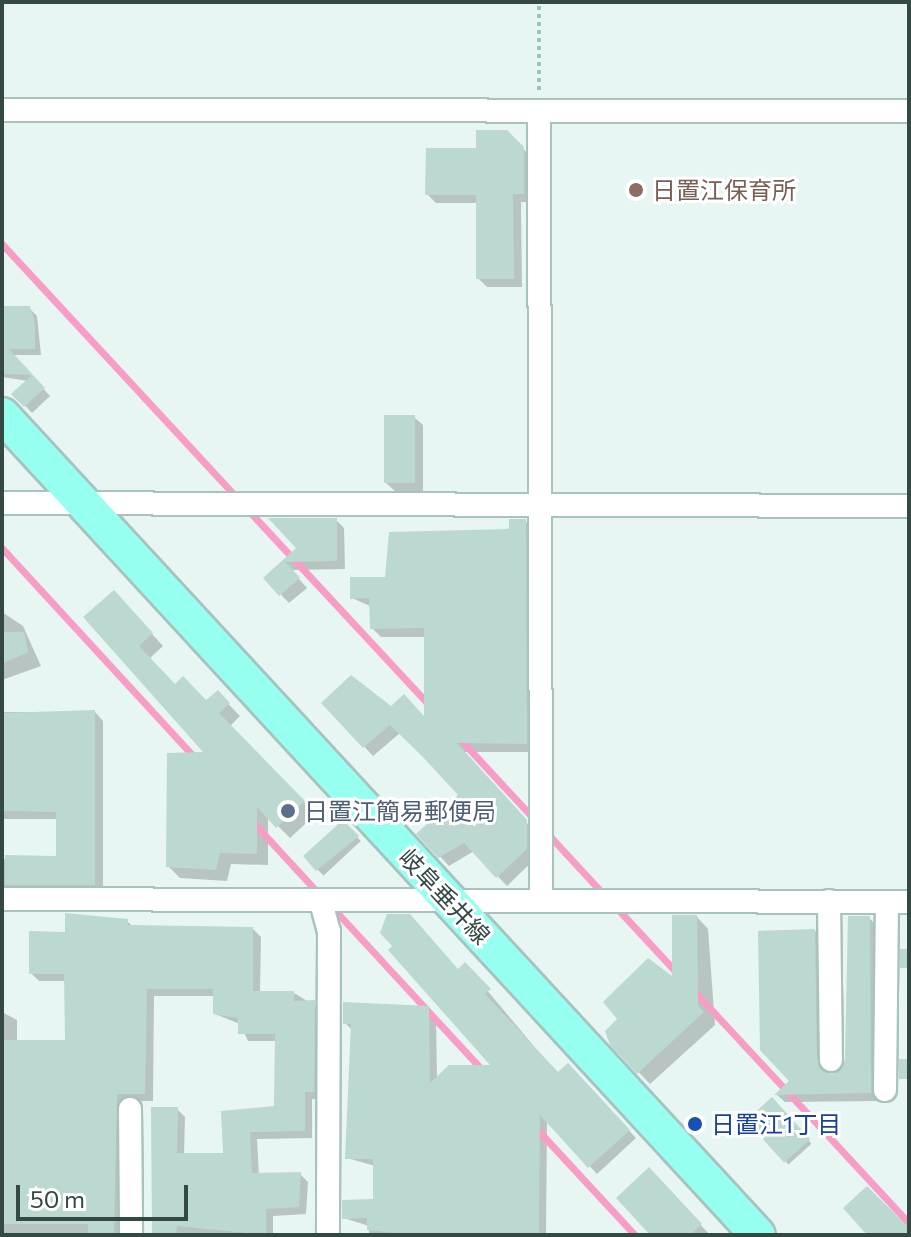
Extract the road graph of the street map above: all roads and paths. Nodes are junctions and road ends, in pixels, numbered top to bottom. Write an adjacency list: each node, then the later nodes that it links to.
1 (539, 2): 4 (path)
2 (2, 110): 4 (street)
3 (909, 111): 4 (street)
4 (539, 112): 8 (street)
5 (2, 415): 6 (main road, 岐阜垂井線)
6 (82, 501): 7 (street); 8 (street); 10 (main road, 岐阜垂井線)
7 (2, 503)
8 (537, 505): 9 (street); 11 (street)
9 (909, 506)
10 (445, 896): 11 (street); 14 (street); 21 (main road, 岐阜垂井線)
11 (541, 898): 13 (street)
12 (2, 899): 14 (street)
13 (829, 901): 15 (street); 16 (street)
14 (321, 902): 20 (street)
15 (898, 902): 17 (street)
16 (831, 1060)
17 (885, 1090)
18 (130, 1109): 19 (street)
19 (131, 1235)
20 (328, 1235)
21 (758, 1235)

